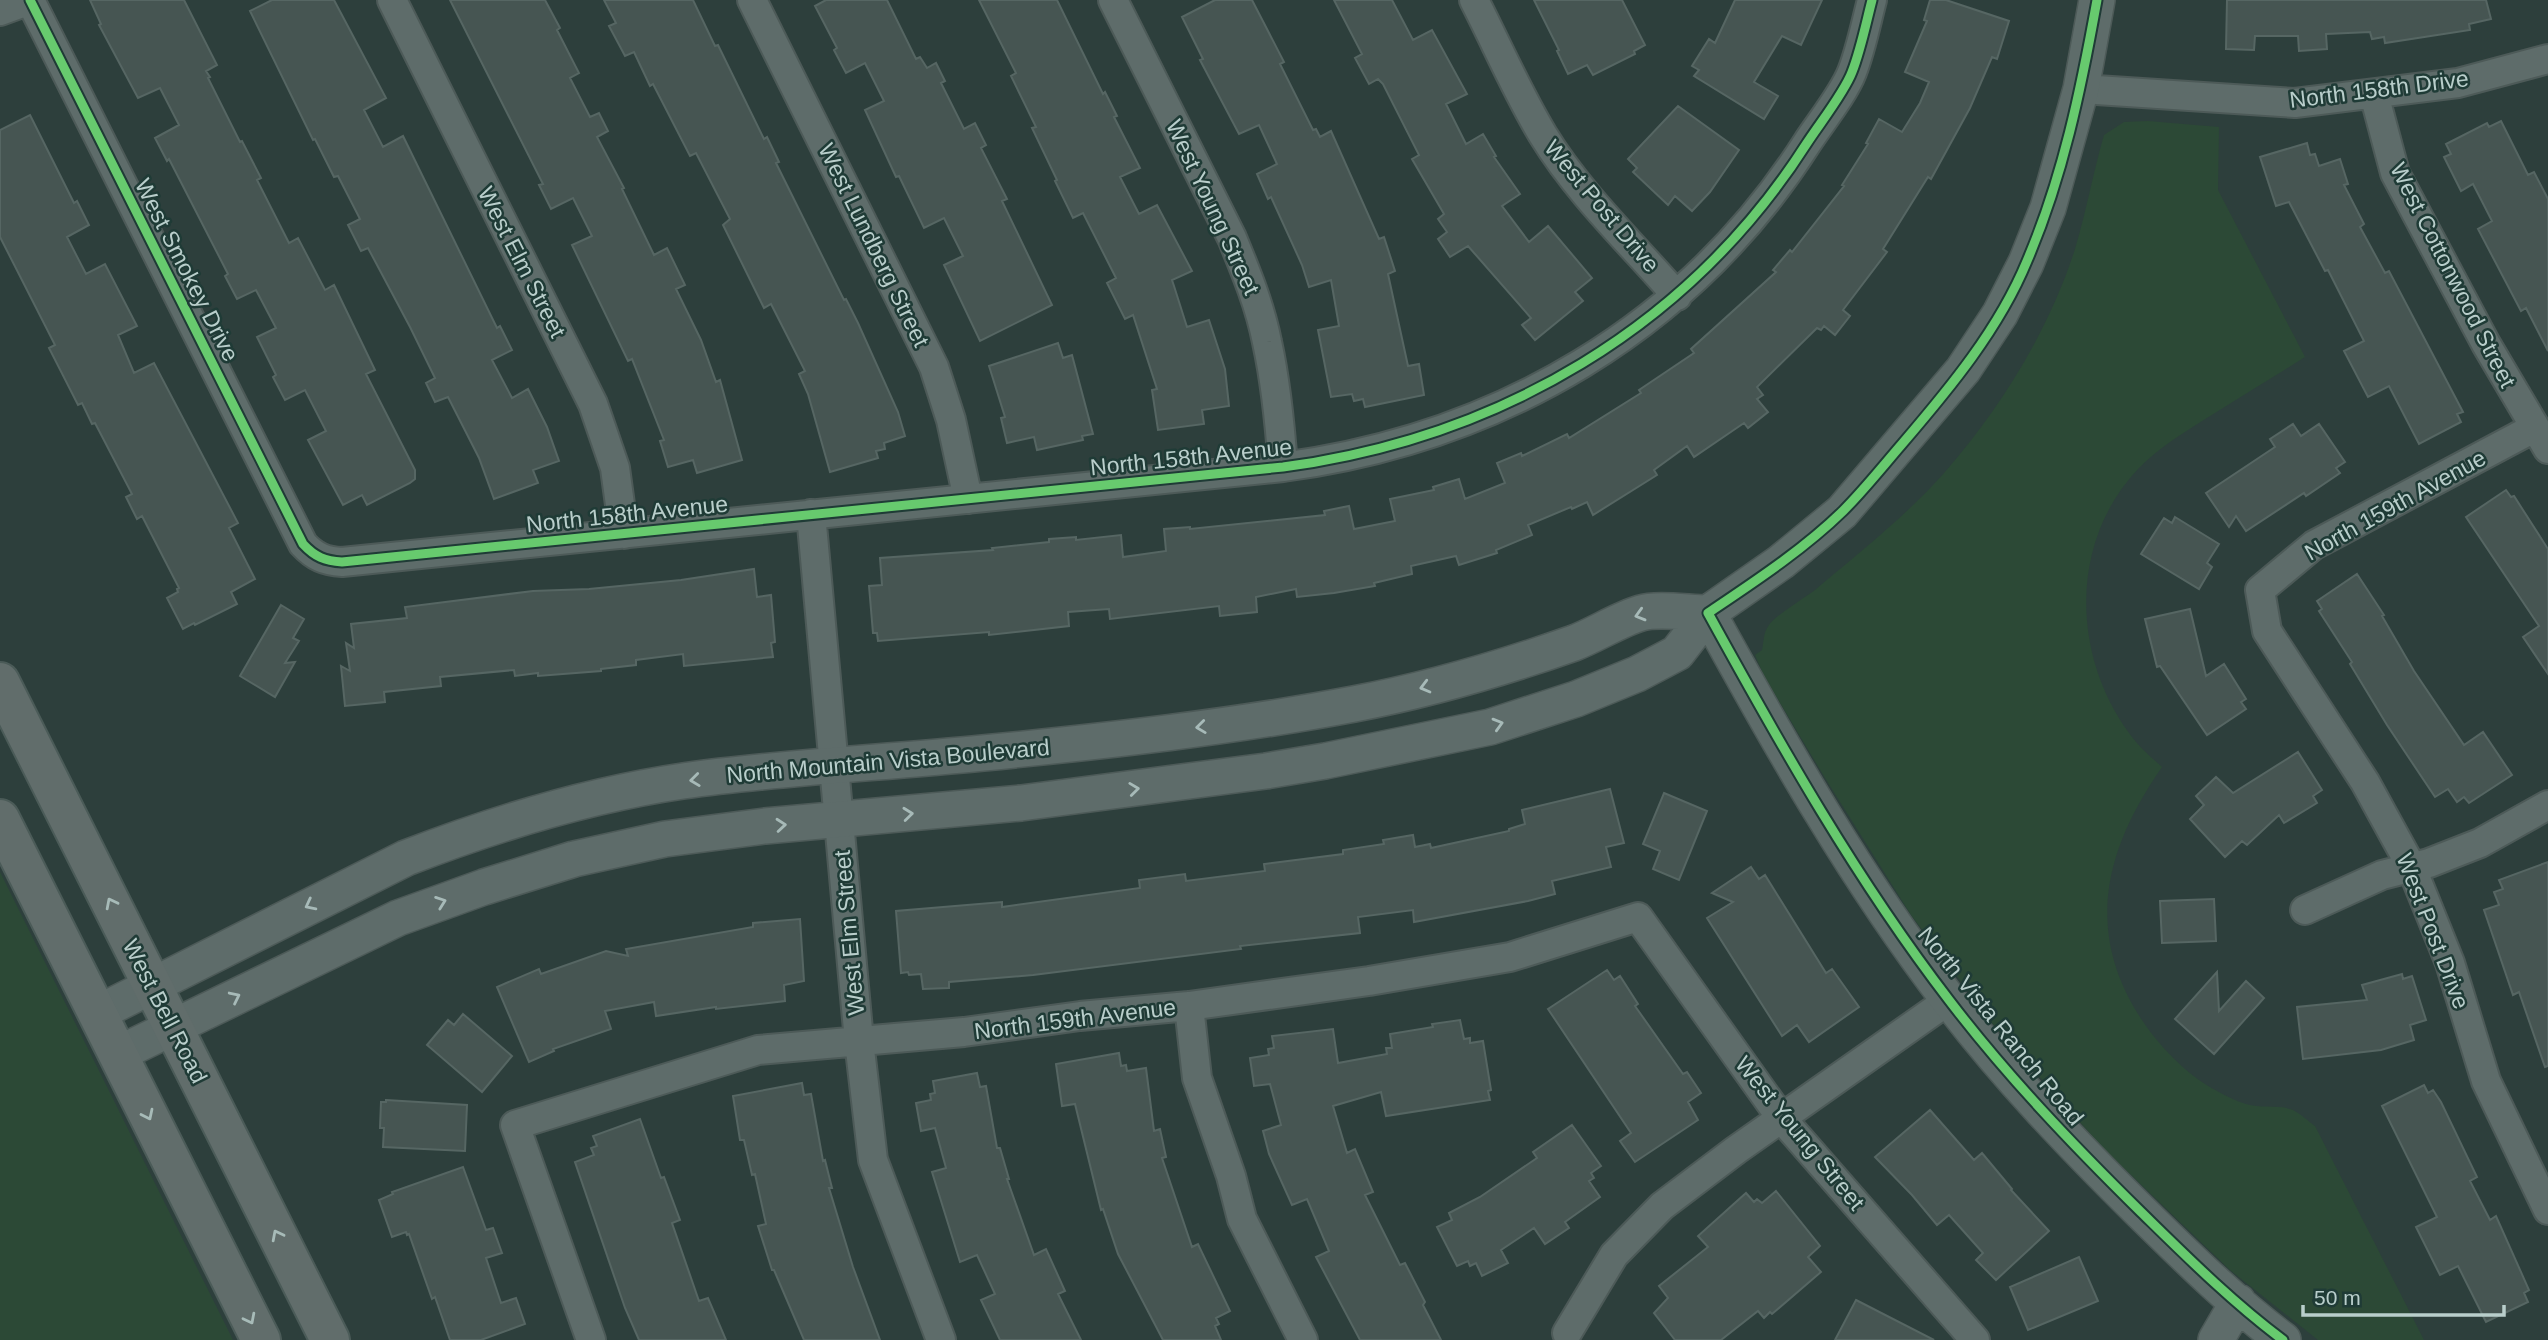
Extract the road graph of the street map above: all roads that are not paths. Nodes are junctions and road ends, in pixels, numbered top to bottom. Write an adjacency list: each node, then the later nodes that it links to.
1 (30, 0): 8 (street); 18 (street, West Smokey Drive)
2 (391, 0): 17 (street, West Elm Street)
3 (752, 0): 15 (street, West Lundberg Street)
4 (1113, 0): 14 (street, West Young Street)
5 (1474, 0): 12 (street, West Post Drive)
6 (1872, 0): 12 (street, North 158th Avenue)
7 (2096, 0): 10 (street)
8 (0, 11)
9 (2548, 59): 11 (street, North 158th Drive)
10 (2081, 89): 11 (street, North 158th Drive); 20 (street)
11 (2374, 94): 13 (street, West Cottonwood Street)
12 (1677, 296): 14 (street, North 158th Avenue)
13 (2541, 439): 19 (street, North 159th Avenue)
14 (1283, 467): 15 (street, North 158th Avenue)
15 (968, 499): 16 (street, North 158th Avenue)
16 (811, 514): 17 (street, North 158th Avenue); 22 (street, West Elm Street)
17 (624, 534): 18 (street, North 158th Avenue)
18 (313, 555)
19 (2260, 590): 26 (street, West Post Drive)
20 (1708, 613): 22 (street, North Mountain Vista Boulevard, one-way to 22); 25 (street, one-way to 20); 30 (street, North Vista Ranch Road)
21 (0, 682): 29 (main road, West Bell Road, one-way to 21)
22 (836, 765): 25 (street, West Elm Street); 29 (street, North Mountain Vista Boulevard, one-way to 29)
23 (2548, 805): 26 (street)
24 (0, 819): 32 (main road)
25 (840, 820): 33 (street, one-way to 25); 34 (street, West Elm Street)
26 (2411, 866): 27 (street); 37 (street, West Post Drive)
27 (2305, 910)
28 (1638, 917): 31 (street, North 159th Avenue); 36 (street, West Young Street)
29 (152, 985): 32 (street, North Mountain Vista Boulevard); 33 (main road, West Bell Road)
30 (1949, 1000): 36 (street); 38 (street, North Vista Ranch Road)
31 (1189, 1006): 34 (street, North 159th Avenue); 44 (street)
32 (98, 1013): 35 (main road)
33 (173, 1028): 35 (street); 41 (main road, West Bell Road, one-way to 33)
34 (859, 1041): 42 (street, North 159th Avenue); 43 (street, West Elm Street)
35 (118, 1054): 40 (main road, one-way to 40)
36 (1783, 1118): 39 (street); 45 (street, West Young Street)
37 (2548, 1210)
38 (2238, 1302): 46 (street); 47 (street, North Vista Ranch Road)
39 (1567, 1333)
40 (261, 1340)
41 (330, 1340)
42 (591, 1340)
43 (941, 1340)
44 (1303, 1340)
45 (1975, 1340)
46 (2216, 1340)
47 (2283, 1340)

